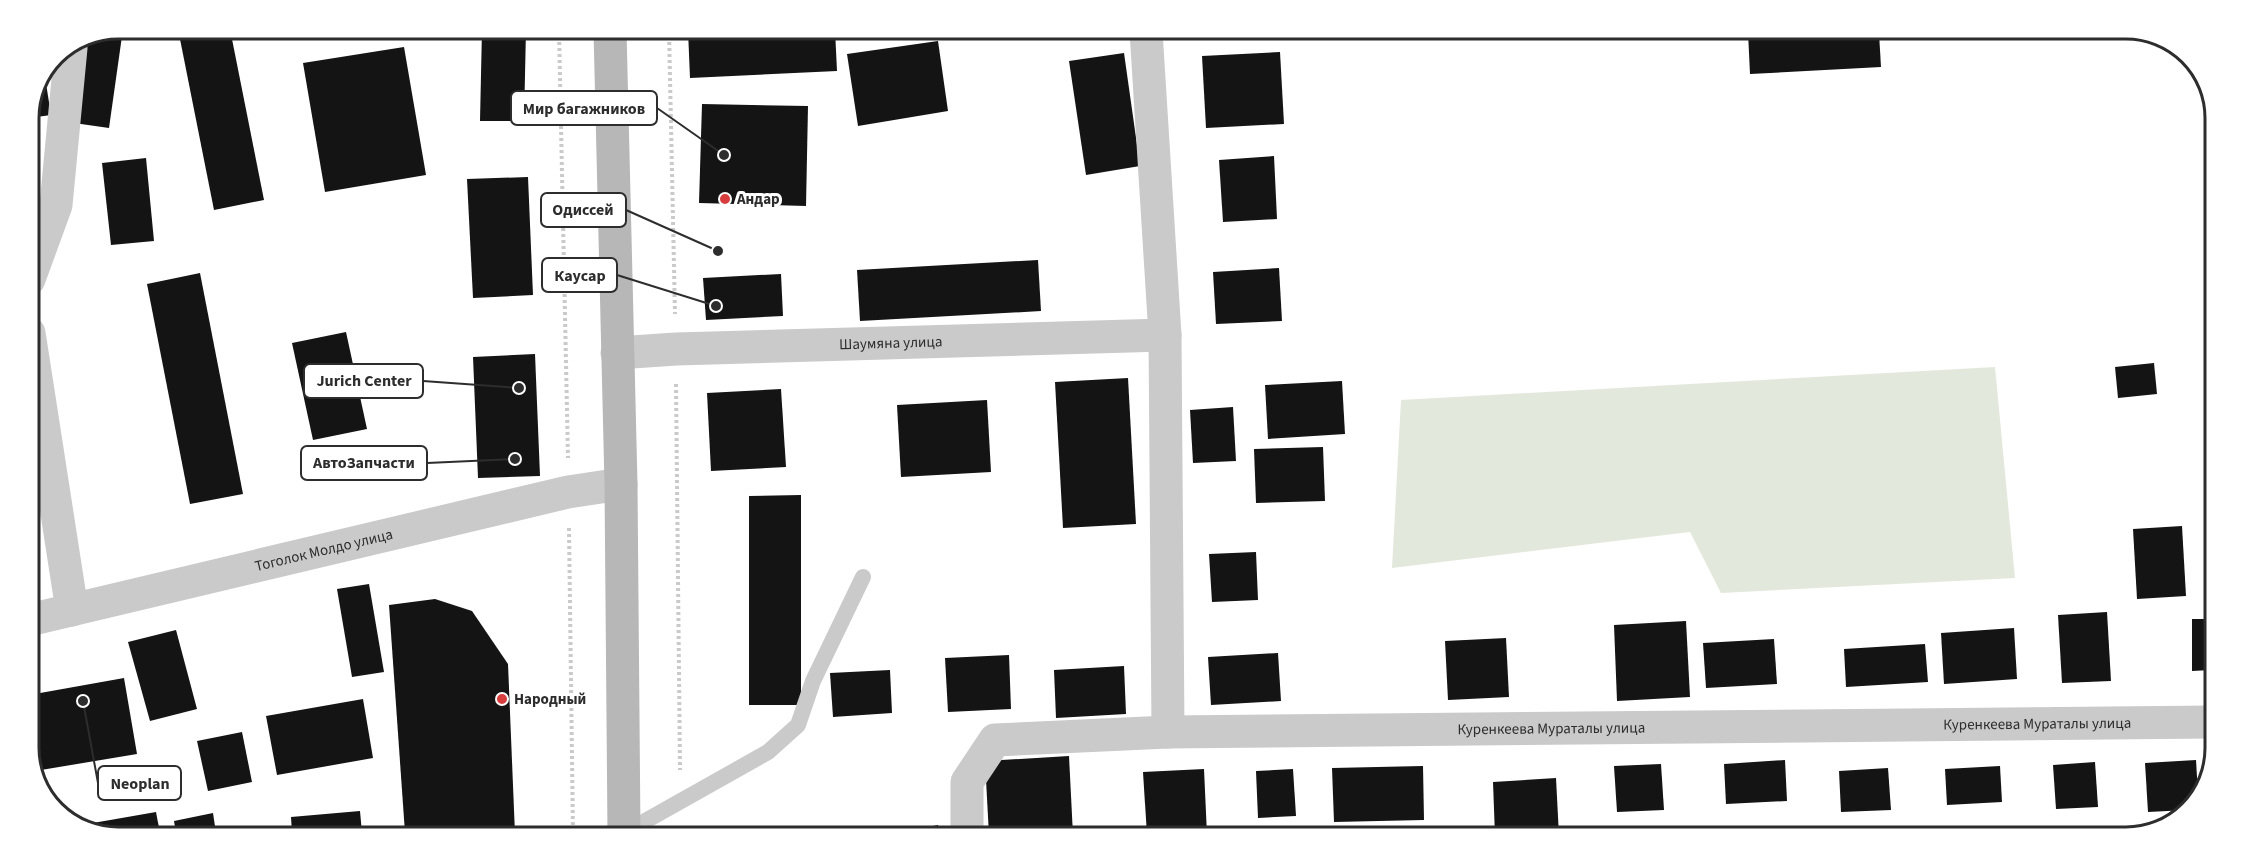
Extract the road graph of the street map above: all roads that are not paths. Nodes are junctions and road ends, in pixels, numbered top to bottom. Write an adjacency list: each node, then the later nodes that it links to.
1 (610, 39): 6 (main road)
2 (1146, 39): 5 (street)
3 (70, 55): 4 (street)
4 (39, 252)
5 (1165, 336): 6 (street, Шаумяна улица); 13 (street)
6 (617, 353): 8 (main road)
7 (39, 397): 10 (street)
8 (621, 484): 10 (street, Тоголок Молдо улица); 14 (main road)
9 (863, 577): 15 (lane)
10 (72, 610): 11 (street, Тоголок Молдо улица)
11 (39, 618)
12 (2205, 722): 13 (street, Куренкеева Мураталы улица)
13 (1168, 732): 16 (street, Куренкеева Мураталы улица)
14 (624, 827)
15 (636, 827)
16 (968, 827)

